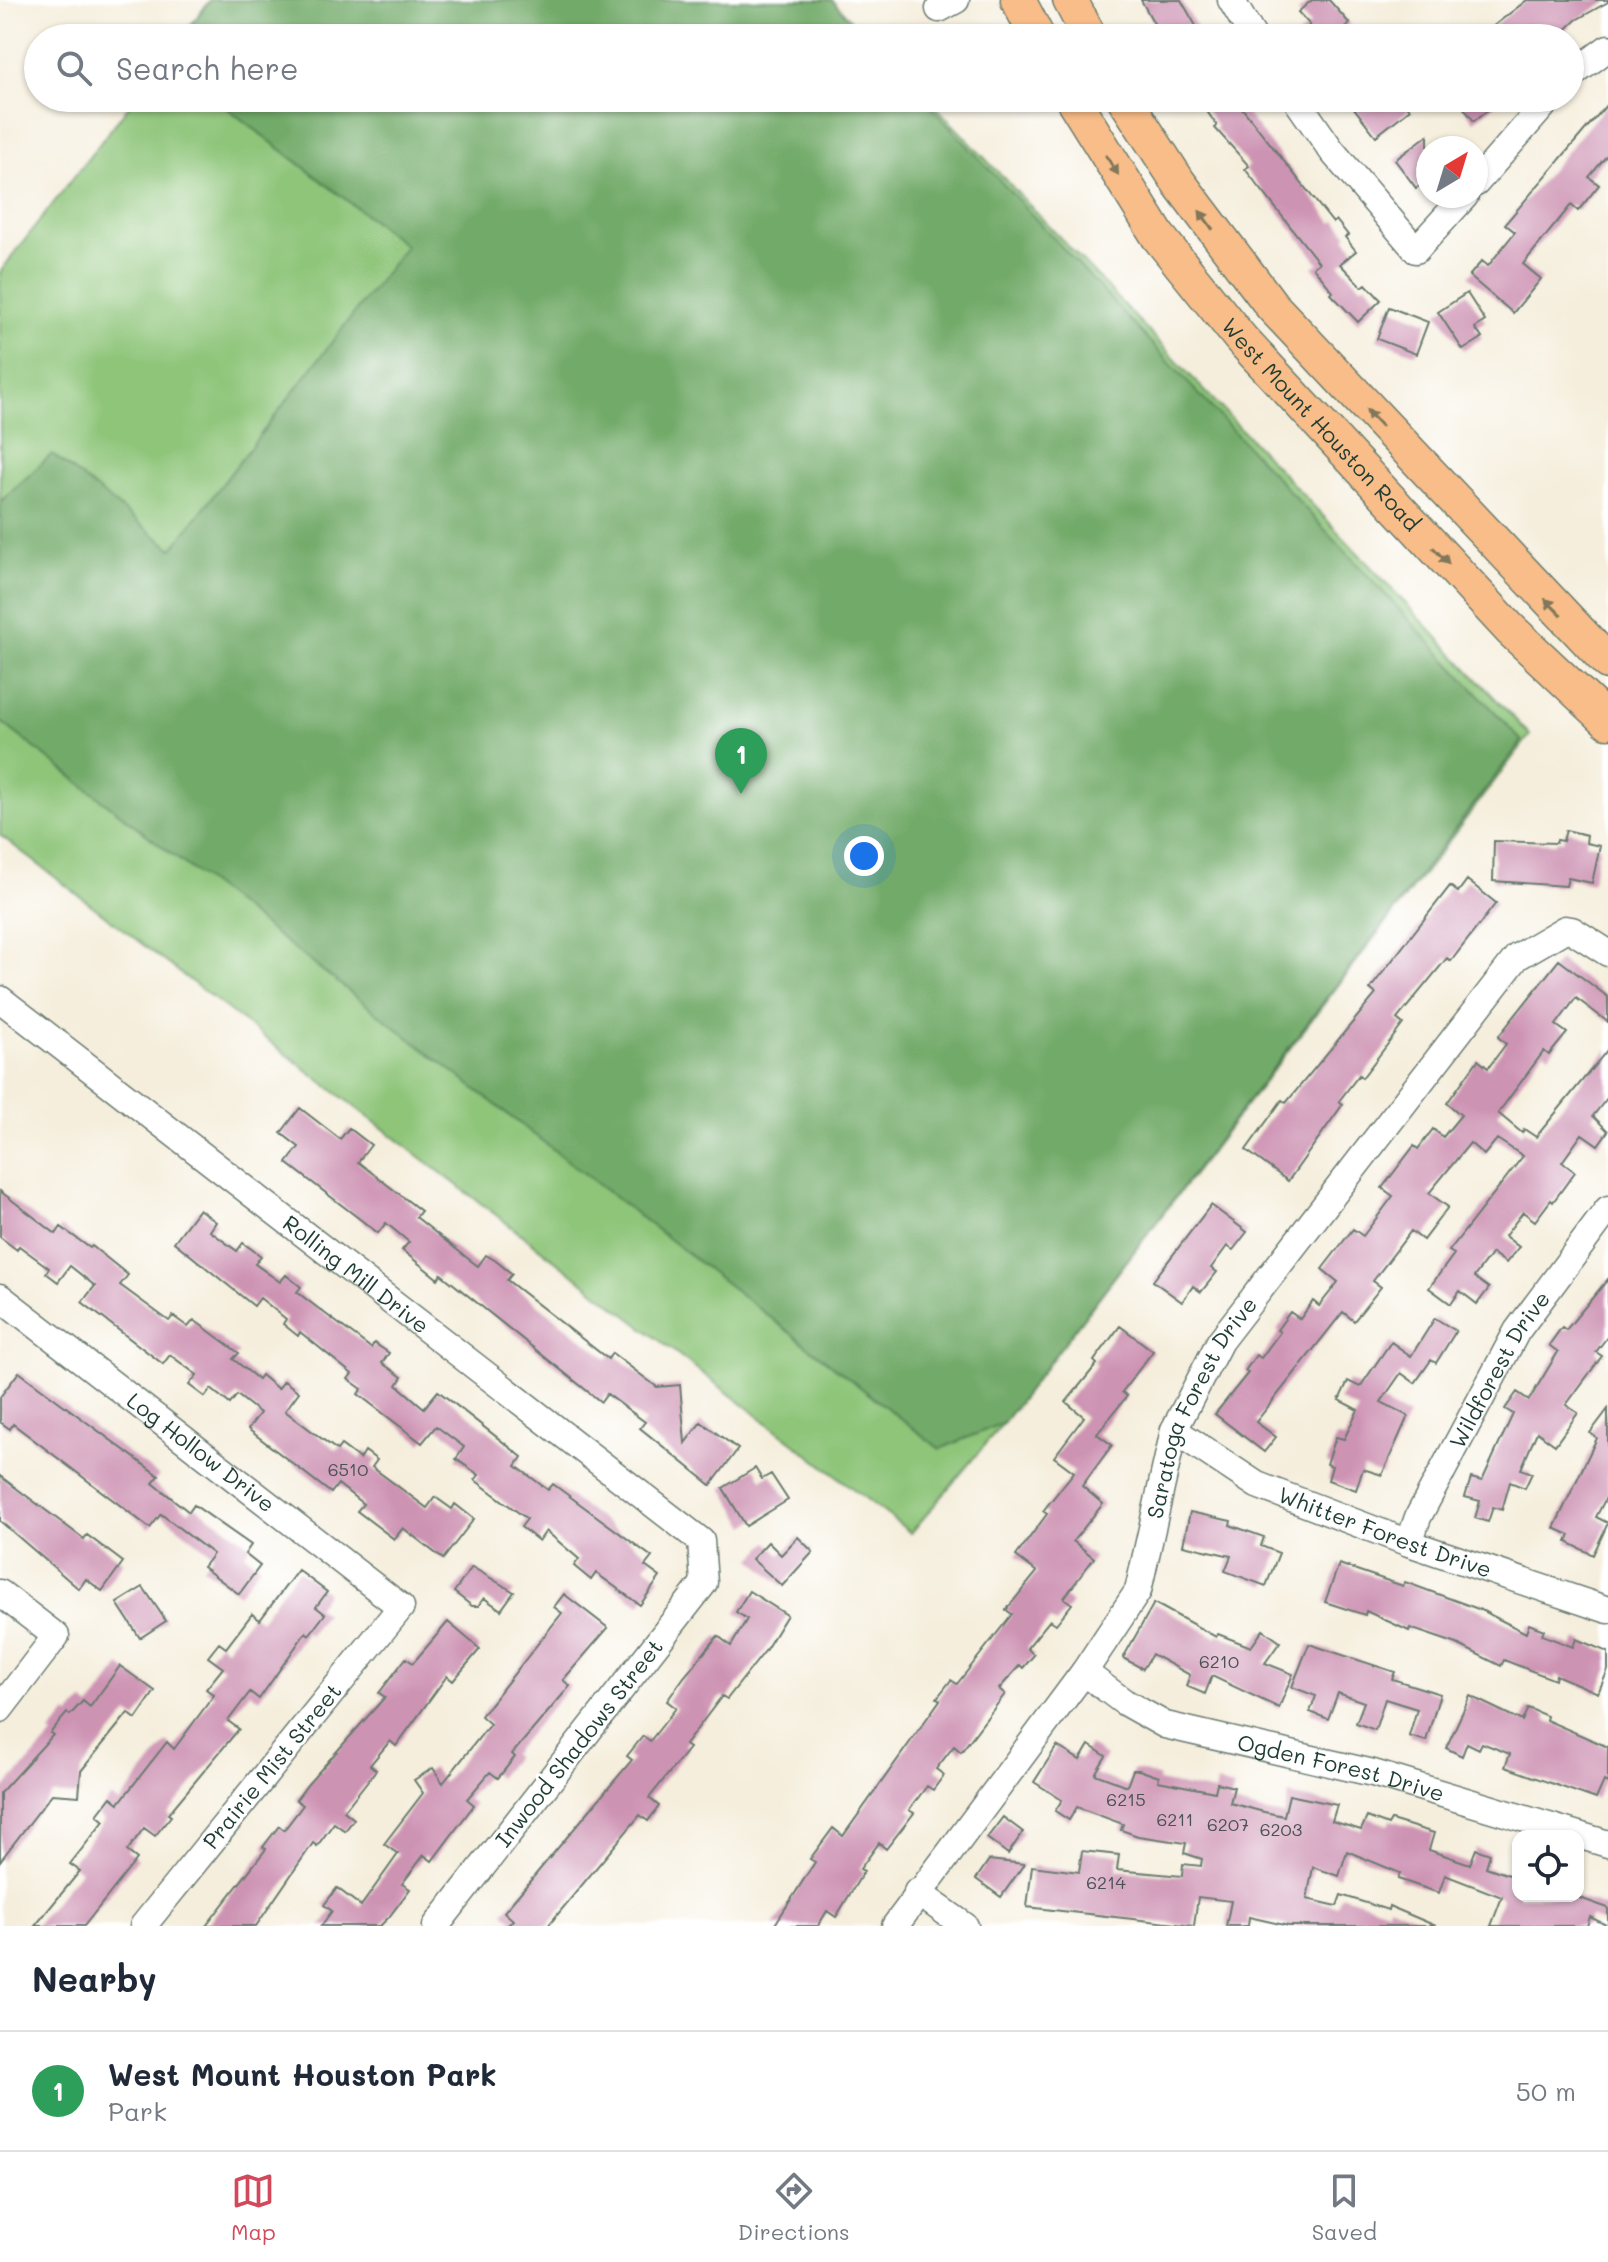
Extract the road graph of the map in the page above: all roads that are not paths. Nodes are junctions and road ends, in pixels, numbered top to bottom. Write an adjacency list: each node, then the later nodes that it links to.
1 (1018, 0): 4 (main road)
2 (1070, 0): 5 (main road)
3 (1231, 0): 6 (street)
4 (1031, 24)
5 (1083, 24)
6 (1246, 24)
7 (1608, 48): 8 (street)
8 (1584, 66)
9 (1081, 112): 16 (main road, West Mount Houston Road, one-way to 16)
10 (1133, 112): 15 (main road, West Mount Houston Road, one-way to 10)
11 (1305, 112): 14 (street)
12 (1538, 112): 13 (street)
13 (1488, 169)
14 (1454, 208)
15 (1608, 662)
16 (1608, 721)
17 (1608, 953): 21 (street, Saratoga Forest Drive)
18 (0, 999): 23 (street, Rolling Mill Drive)
19 (1608, 1209): 22 (street, Wildforest Drive)
20 (0, 1297): 25 (street, Log Hollow Drive)
21 (1174, 1430): 22 (street, Whitter Forest Drive); 27 (street, Saratoga Forest Drive)
22 (1409, 1543): 26 (street, Whitter Forest Drive)
23 (702, 1555): 32 (street, Inwood Shadows Street)
24 (0, 1593): 28 (street)
25 (401, 1607): 31 (street, Prairie Mist Street)
26 (1608, 1610)
27 (1084, 1672): 29 (street, Ogden Forest Drive); 30 (street, Saratoga Forest Drive)
28 (0, 1709)
29 (1608, 1844)
30 (917, 1892): 33 (street, Saratoga Forest Drive); 34 (street)
31 (143, 1926)
32 (436, 1926)
33 (895, 1926)
34 (965, 1926)

